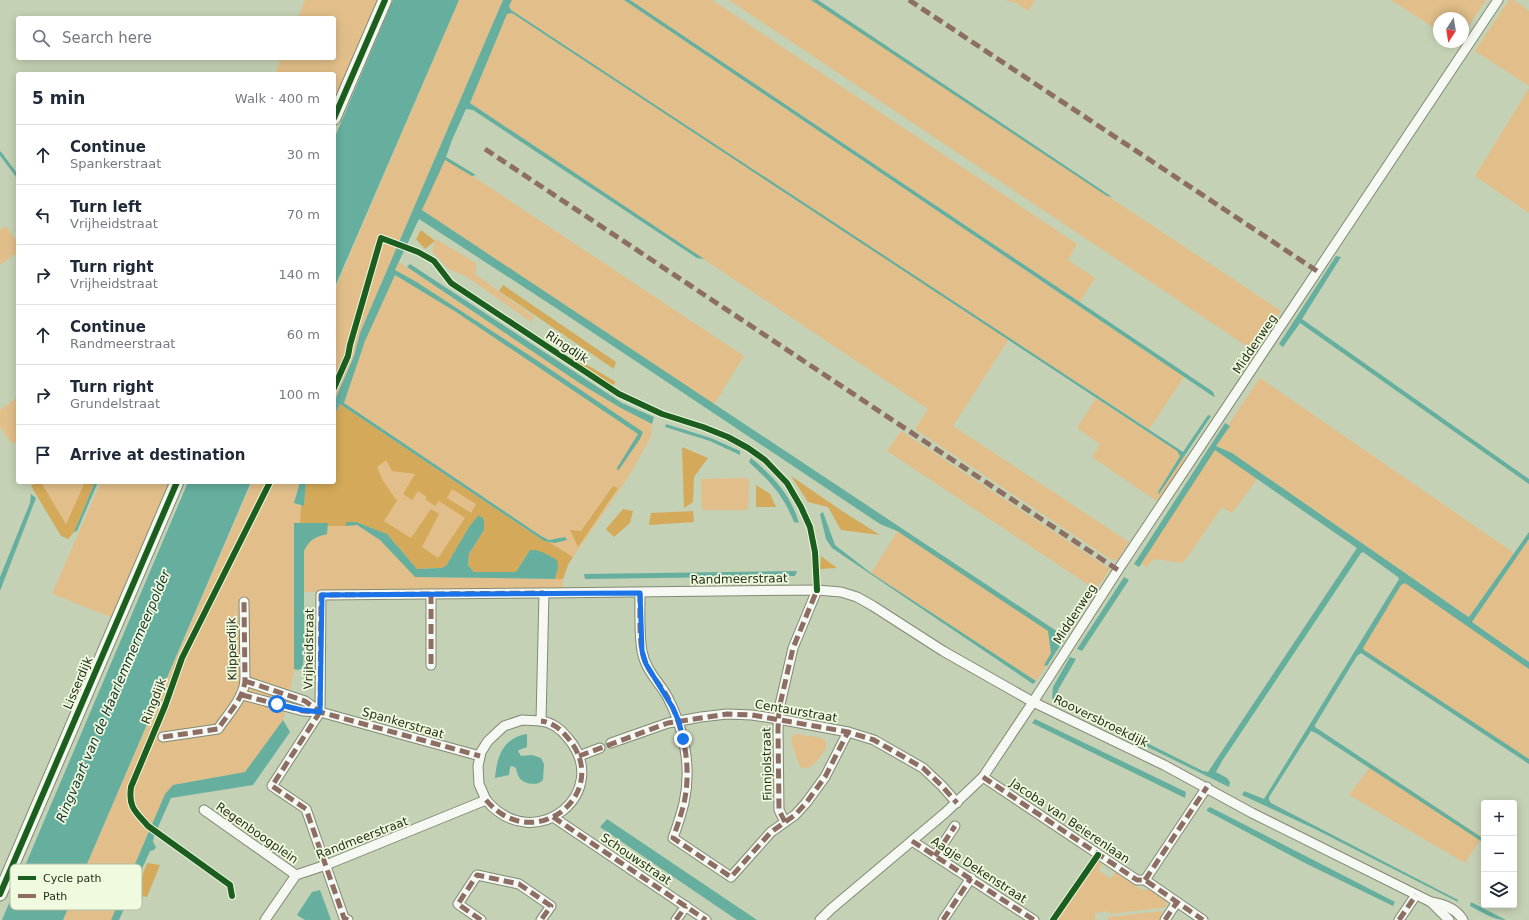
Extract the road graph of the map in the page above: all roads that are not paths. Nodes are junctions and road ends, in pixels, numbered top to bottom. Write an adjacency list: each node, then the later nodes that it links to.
1 (385, 0): 3 (street)
2 (1498, 0): 13 (street, Middenweg)
3 (336, 113)
4 (176, 484): 34 (street, Lisserdijk)
5 (817, 590): 7 (street, Randmeerstraat); 13 (street, Randmeerstraat); 15 (street, Finnjolstraat)
6 (544, 593): 7 (street, Randmeerstraat); 8 (street, Vrijheidstraat); 16 (street)
7 (640, 593): 17 (street)
8 (431, 594): 10 (street); 14 (street, Vrijheidstraat)
9 (244, 602): 11 (street, Klipperdijk)
10 (431, 665)
11 (246, 681): 12 (street, Klipperdijk); 14 (street, Spankerstraat)
12 (242, 695): 14 (street, Spankerstraat); 19 (street, Klipperdijk)
13 (1033, 702): 24 (street); 25 (street, Rooversbroekdijk)
14 (320, 712): 22 (street, Spankerstraat); 35 (street)
15 (778, 719): 17 (street, Centaurstraat); 18 (street, Centaurstraat); 30 (street, Finnjolstraat)
16 (541, 721): 22 (street); 23 (street)
17 (679, 722): 20 (street, Centaurstraat); 30 (street)
18 (848, 732): 27 (street, Centaurstraat); 30 (street)
19 (163, 737)
20 (611, 743)
21 (600, 748): 23 (street)
22 (480, 756): 26 (street)
23 (579, 756): 29 (street)
24 (983, 777): 27 (street); 39 (street, Jacoba van Beierenlaan)
25 (1207, 787): 39 (street); 41 (street, Rooversbroekdijk)
26 (486, 800): 29 (street); 35 (street, Randmeerstraat)
27 (957, 803): 32 (street)
28 (204, 810): 37 (street, Regenboogplein)
29 (553, 817): 44 (street, Schouwstraat)
30 (785, 822)
31 (955, 826): 33 (street)
32 (912, 841): 33 (street, Aagje Dekenstraat); 51 (street)
33 (935, 856): 38 (street, Aagje Dekenstraat)
34 (13, 864)
35 (326, 866): 37 (street, Randmeerstraat); 46 (street)
36 (10, 871): 40 (street, Lisserdijk)
37 (296, 875): 45 (street)
38 (971, 878): 52 (street); 53 (street, Aagje Dekenstraat)
39 (1145, 880): 42 (street, Jacoba van Beierenlaan)
40 (0, 894)
41 (1416, 895): 43 (street, Rooversbroekdijk); 56 (street)
42 (1177, 902): 54 (street); 55 (street, Jacoba van Beierenlaan)
43 (1431, 902): 57 (street, Rooversbroekdijk); 58 (street, Rooversbroekdijk)
44 (686, 906): 49 (street); 50 (street, Schouwstraat)
45 (270, 918)
46 (348, 920)
47 (481, 920): 48 (street)
48 (541, 920)
49 (676, 920)
50 (706, 920)
51 (820, 920)
52 (943, 920)
53 (1034, 920)
54 (1165, 920)
55 (1203, 920)
56 (1400, 920)
57 (1448, 920)
58 (1463, 920)

